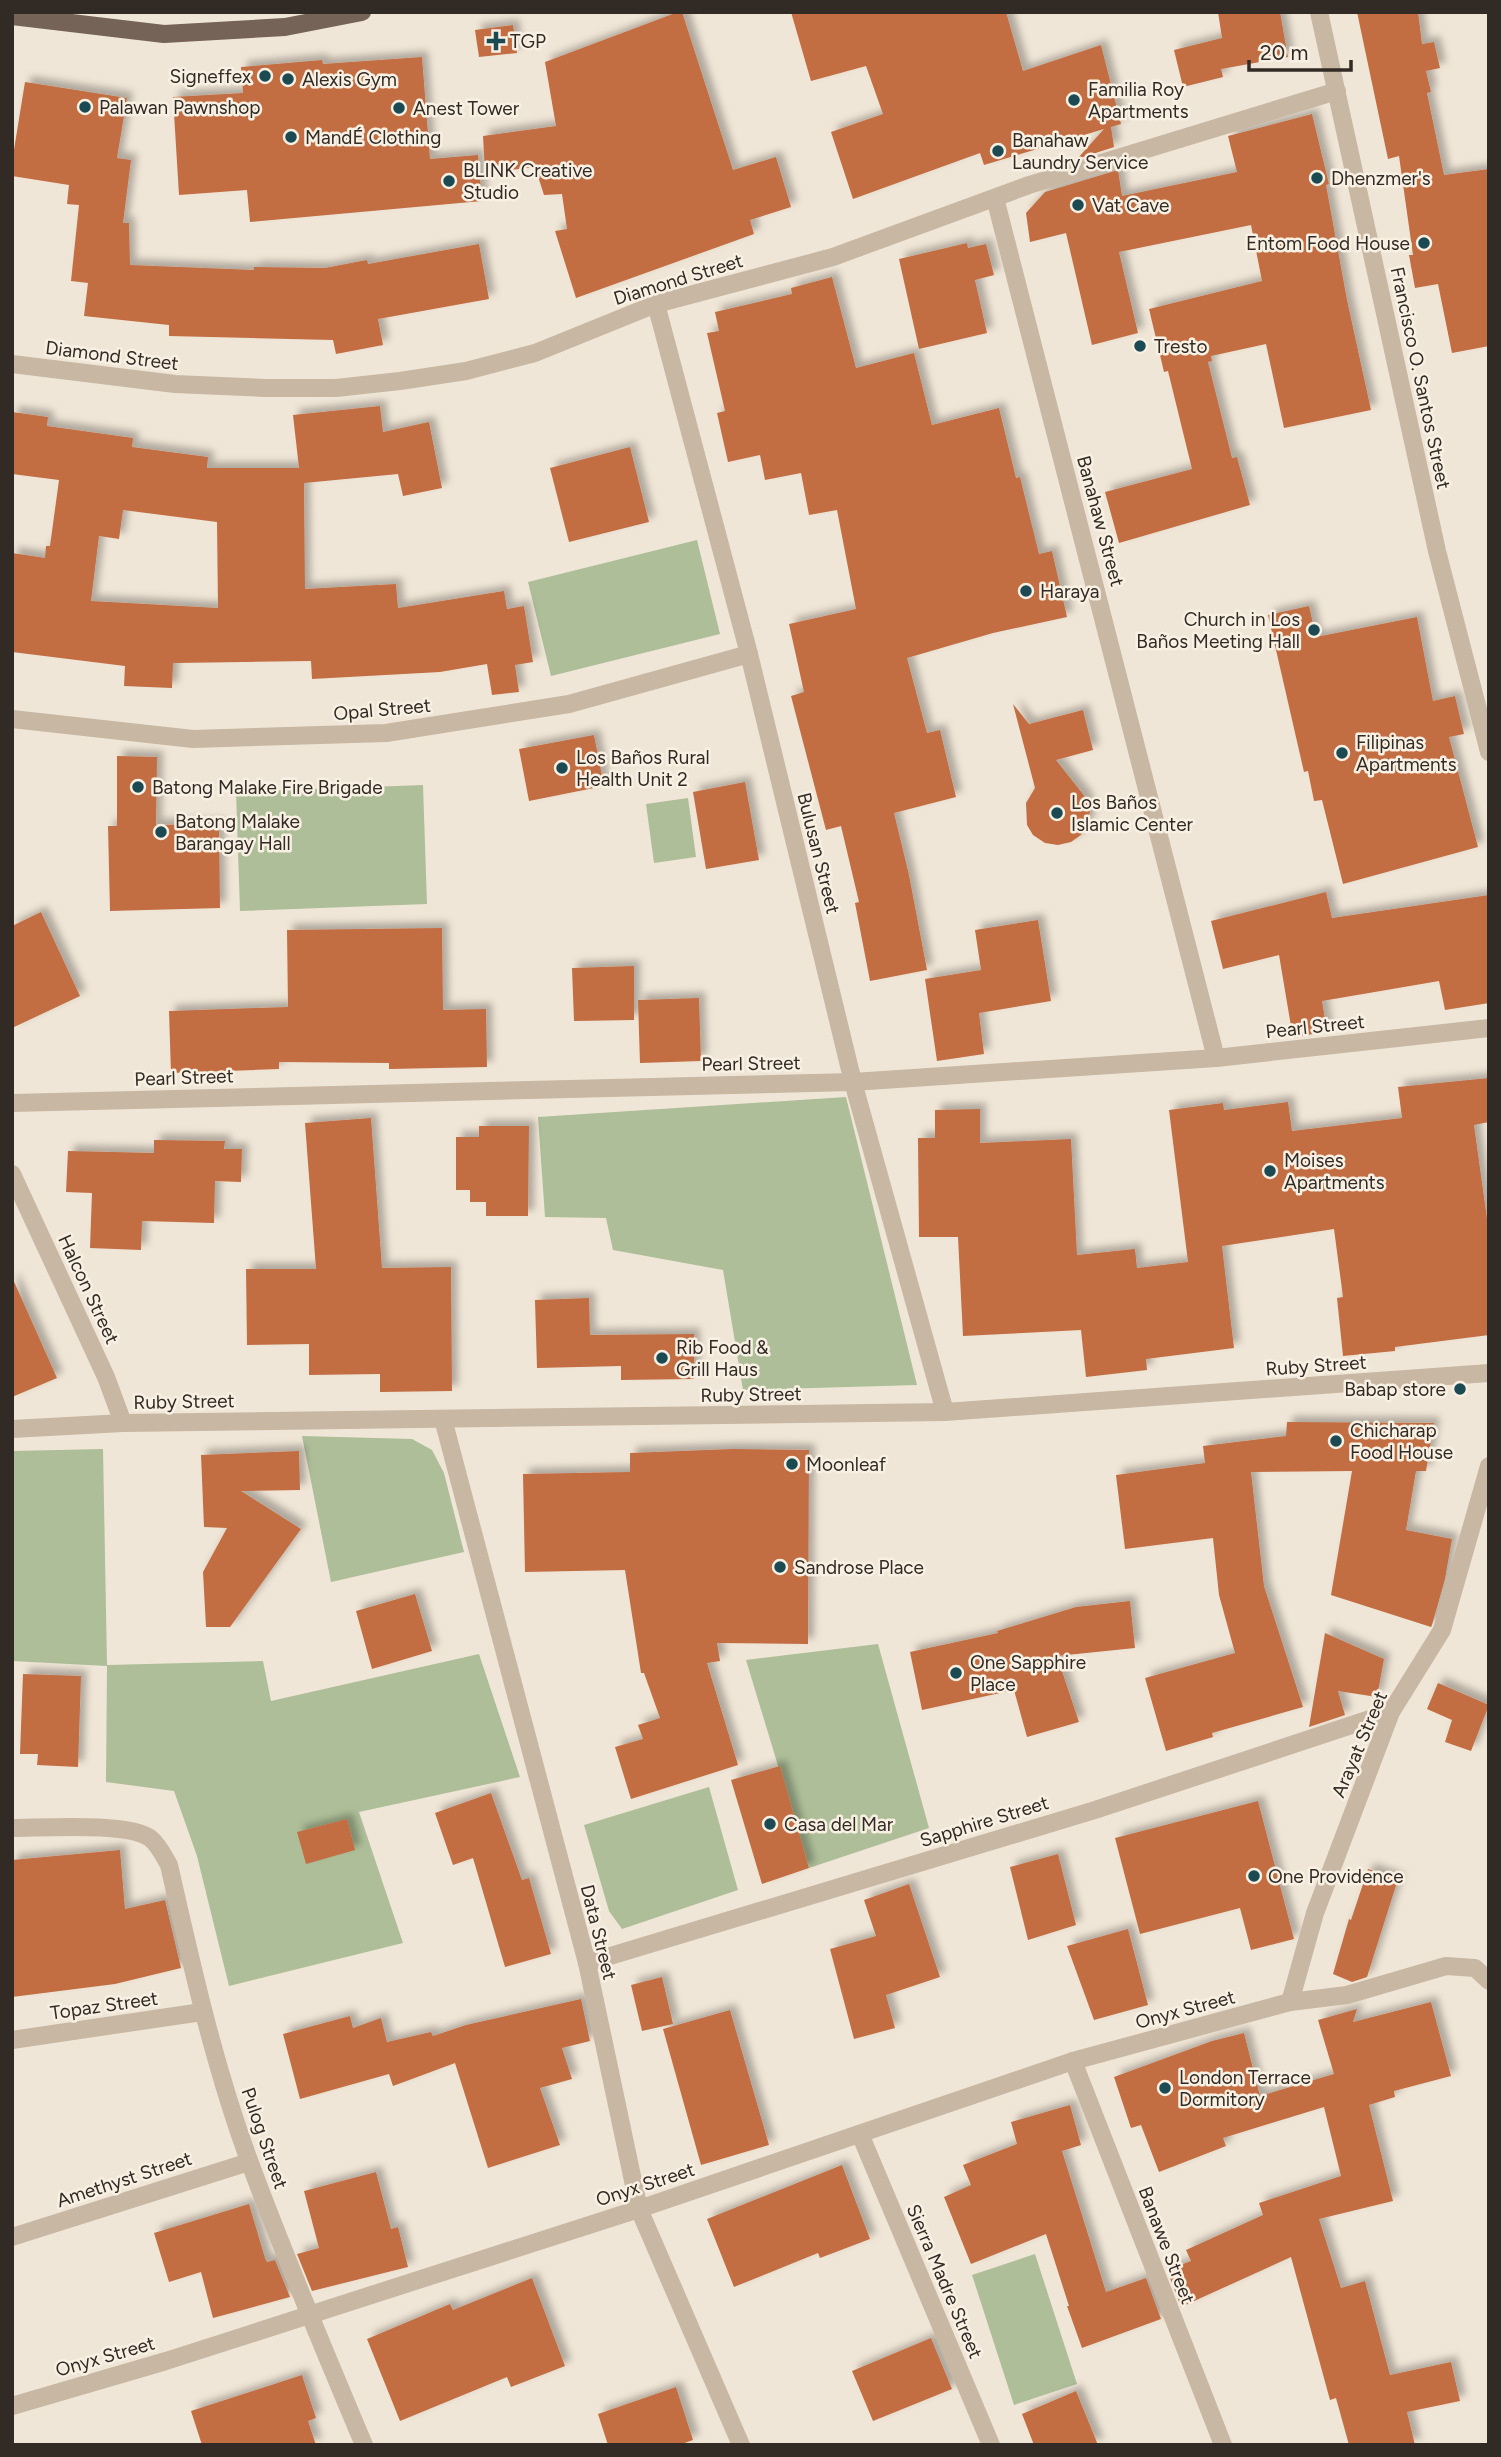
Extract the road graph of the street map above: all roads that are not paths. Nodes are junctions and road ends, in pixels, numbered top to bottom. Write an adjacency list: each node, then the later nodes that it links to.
1 (362, 12): 3 (main road)
2 (1319, 12): 4 (street, Francisco O. Santos Street)
3 (12, 16)
4 (1337, 91): 5 (street, Diamond Street); 10 (street, Francisco O. Santos Street)
5 (995, 198): 6 (street, Diamond Street); 12 (street, Banahaw Street)
6 (656, 304): 7 (street, Diamond Street); 8 (street, Bulusan Street)
7 (12, 364)
8 (749, 654): 9 (street, Opal Street); 13 (street, Bulusan Street)
9 (12, 719)
10 (1489, 752)
11 (1489, 1028): 12 (street, Pearl Street)
12 (1216, 1058): 13 (street, Pearl Street)
13 (853, 1082): 14 (street, Pearl Street); 17 (street, Bulusan Street)
14 (12, 1103)
15 (12, 1174): 19 (street, Halcon Street)
16 (1489, 1373): 17 (street, Ruby Street)
17 (945, 1412): 18 (street, Ruby Street)
18 (443, 1419): 19 (street, Ruby Street); 24 (street, Data Street)
19 (123, 1423): 20 (street, Ruby Street)
20 (12, 1429)
21 (1489, 1466): 22 (street, Arayat Street)
22 (1391, 1712): 24 (street, Sapphire Street); 26 (street, Arayat Street)
23 (12, 1828): 27 (street, Pulog Street)
24 (587, 1963): 32 (street, Data Street)
25 (1489, 1981): 26 (street, Onyx Street)
26 (1290, 2002): 29 (street, Onyx Street)
27 (202, 2012): 28 (street, Topaz Street); 31 (street, Pulog Street)
28 (12, 2039)
29 (1073, 2061): 30 (street, Onyx Street); 39 (street, Banawe Street)
30 (860, 2134): 32 (street, Onyx Street); 38 (street, Sierra Madre Street)
31 (249, 2162): 33 (street, Amethyst Street); 34 (street, Pulog Street)
32 (639, 2209): 34 (street, Onyx Street); 37 (street, Data Street)
33 (12, 2237)
34 (309, 2314): 35 (street, Onyx Street); 36 (street, Pulog Street)
35 (12, 2406)
36 (364, 2445)
37 (741, 2445)
38 (991, 2445)
39 (1223, 2445)

